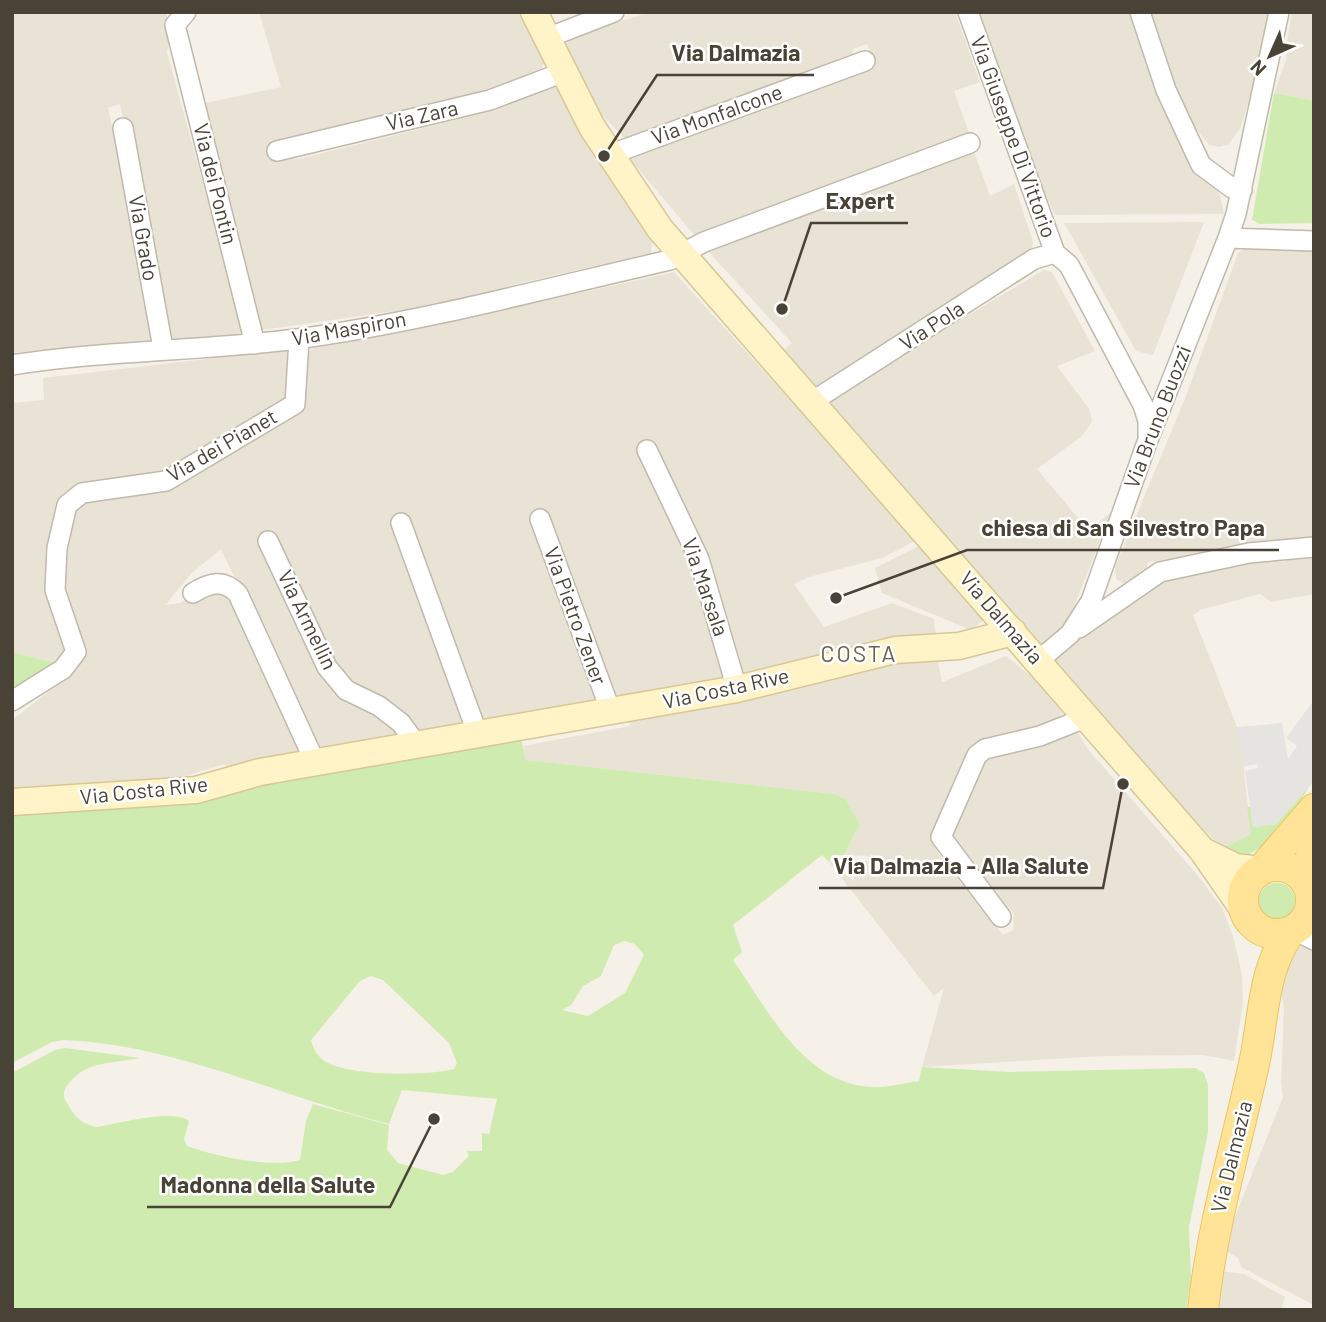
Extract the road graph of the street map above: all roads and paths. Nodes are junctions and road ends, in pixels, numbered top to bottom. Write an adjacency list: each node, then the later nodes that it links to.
1 (534, 12): 7 (street, Via Dalmazia)
2 (614, 12): 7 (street)
3 (968, 12): 17 (street, Via Giuseppe Di Vittorio)
4 (1140, 12): 14 (street)
5 (1279, 12): 14 (street, Via Bruno Buozzi)
6 (181, 19): 20 (street, Via dei Pontin)
7 (547, 38): 9 (street, Via Dalmazia)
8 (864, 61): 13 (street, Via Monfalcone)
9 (564, 72): 12 (street, Via Zara); 13 (street, Via Dalmazia)
10 (123, 128): 21 (street, Via Grado)
11 (970, 143): 18 (street, Via Maspiron)
12 (277, 151)
13 (609, 155): 18 (street, Via Dalmazia)
14 (1242, 190): 15 (street, Via Bruno Buozzi)
15 (1228, 238): 16 (street); 23 (street, Via Bruno Buozzi)
16 (1314, 241)
17 (1055, 253): 24 (street, Via Giuseppe Di Vittorio); 25 (street, Via Pola)
18 (681, 255): 19 (street, Via Maspiron); 25 (street, Via Dalmazia)
19 (299, 339): 20 (street, Via Maspiron); 39 (street, Via dei Pianet)
20 (255, 344): 21 (street, Via Maspiron)
21 (163, 348): 22 (street, Via Maspiron)
22 (12, 365)
23 (1174, 373): 24 (street); 26 (street, Via Bruno Buozzi)
24 (1127, 375): 26 (street, Via Giuseppe Di Vittorio)
25 (810, 404): 35 (street, Via Dalmazia)
26 (1146, 445): 32 (street, Via Bruno Buozzi)
27 (647, 450): 38 (street, Via Marsala)
28 (540, 519): 40 (street, Via Pietro Zener)
29 (401, 523): 42 (street)
30 (268, 541): 43 (street, Via Armellin)
31 (1314, 547): 33 (street)
32 (1101, 575): 33 (street); 36 (street, Via Bruno Buozzi)
33 (1140, 585): 36 (street)
34 (192, 593): 44 (street)
35 (1013, 632): 37 (street, Via Dalmazia); 38 (street, Via Costa Rive)
36 (1070, 634): 37 (street, Via Bruno Buozzi)
37 (1038, 661): 41 (street, Via Dalmazia)
38 (737, 690): 40 (street, Via Costa Rive)
39 (12, 701)
40 (611, 712): 42 (street, Via Costa Rive)
41 (1085, 718): 48 (street, Via Dalmazia); 52 (street)
42 (478, 734): 43 (street, Via Costa Rive)
43 (417, 745): 44 (street, Via Costa Rive)
44 (316, 762): 45 (street, Via Costa Rive)
45 (12, 802)
46 (1314, 809): 49 (main road)
47 (1314, 828): 50 (main road)
48 (1202, 850): 49 (street, Via Dalmazia); 51 (street, Via Dalmazia)
49 (1261, 869): 50 (main road); 51 (main road)
50 (1311, 895): 53 (main road)
51 (1244, 912): 53 (main road); 54 (main road, Via Dalmazia)
52 (1001, 916)
53 (1299, 934): 54 (main road, Via Dalmazia)
54 (1264, 1005): 55 (main road, Via Dalmazia)
55 (1203, 1310)

